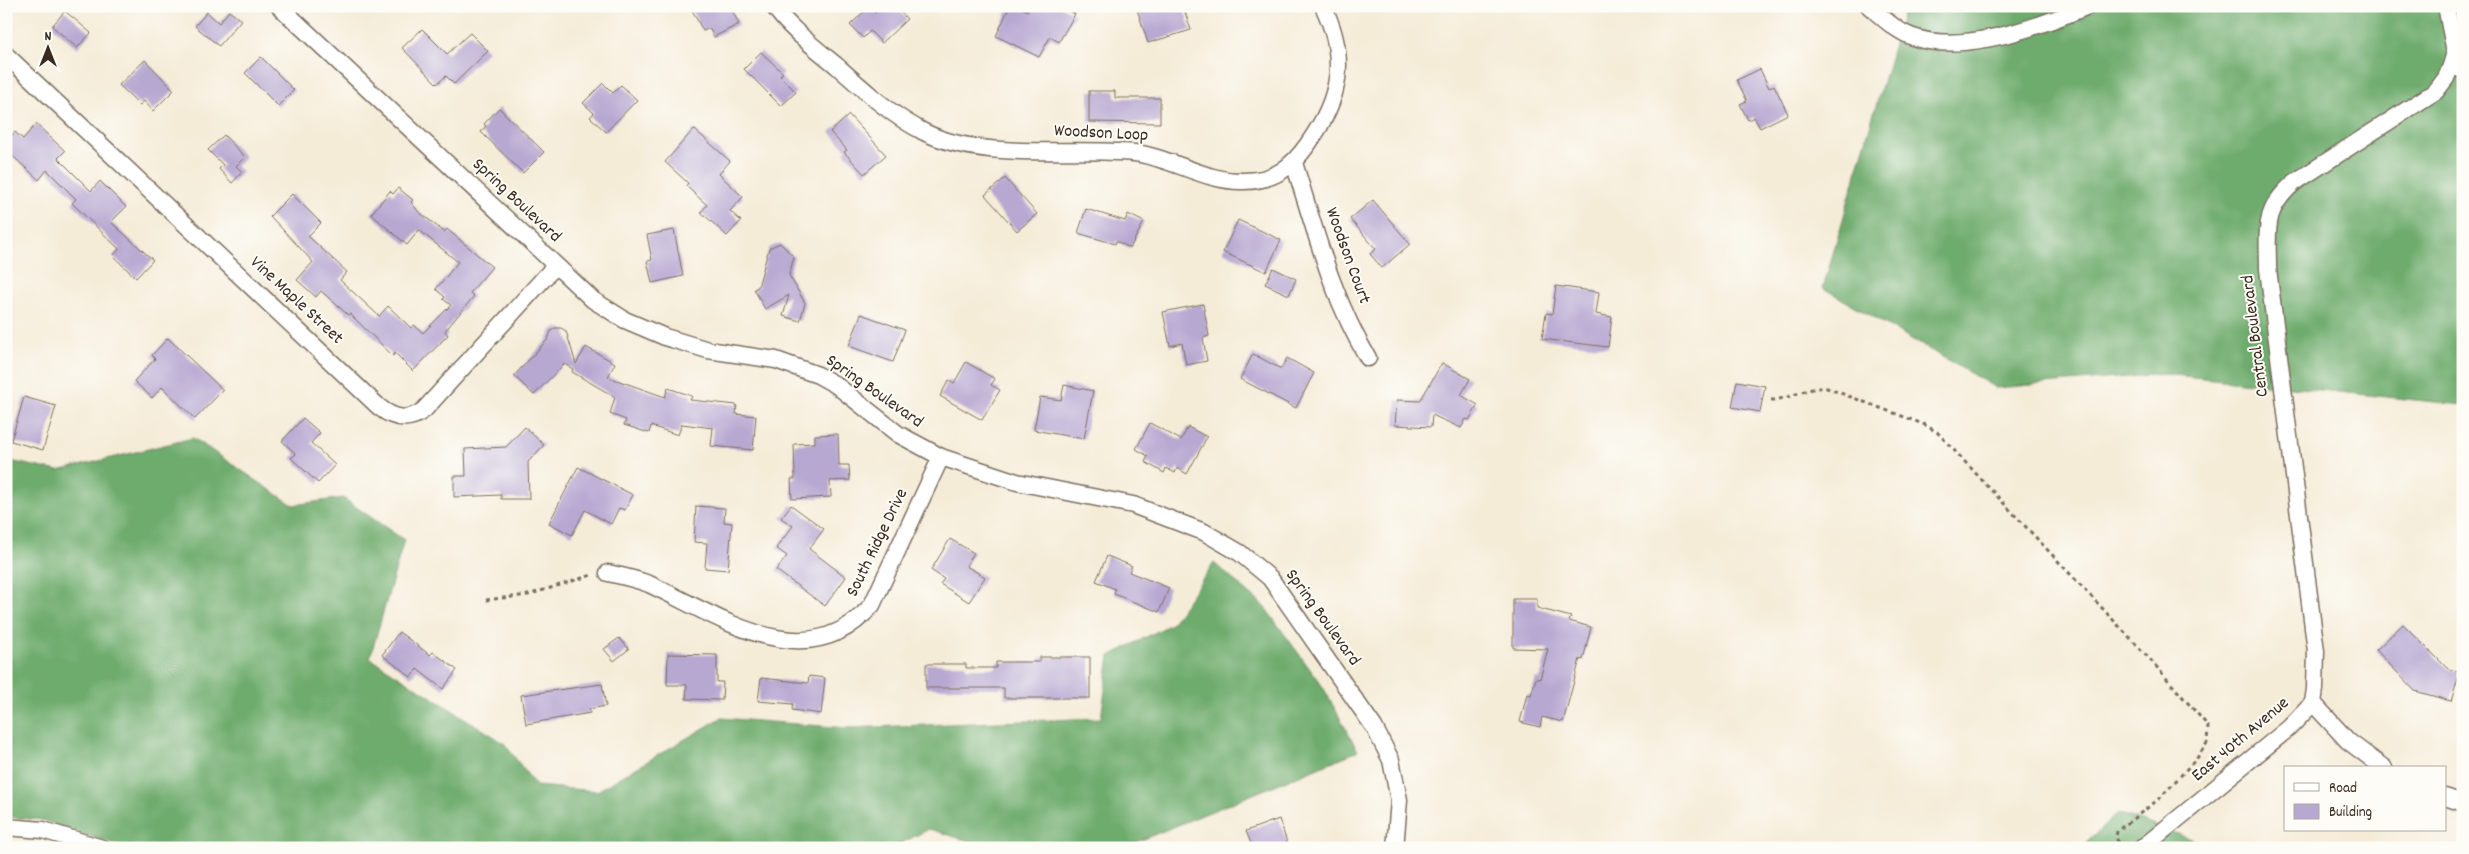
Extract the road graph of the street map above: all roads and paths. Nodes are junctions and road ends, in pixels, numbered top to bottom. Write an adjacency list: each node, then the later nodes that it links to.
1 (279, 6): 10 (street, Spring Boulevard)
2 (774, 6): 9 (street, Woodson Loop)
3 (1324, 6): 9 (street, Woodson Loop)
4 (1869, 6): 5 (street)
5 (2088, 6)
6 (2446, 6): 8 (street)
7 (6, 55): 10 (street, Vine Maple Street)
8 (2457, 68): 16 (street, Central Boulevard)
9 (1294, 164): 11 (street, Woodson Court)
10 (555, 266): 13 (street, Spring Boulevard)
11 (1368, 358)
12 (1772, 400): 25 (path)
13 (941, 457): 14 (street, South Ridge Drive); 24 (street, Spring Boulevard)
14 (608, 573): 15 (path)
15 (486, 600)
16 (2312, 703): 17 (street, East 40th Avenue); 18 (street, East 40th Avenue)
17 (2289, 728): 18 (street); 26 (street, East 40th Avenue)
18 (2337, 729): 19 (street, East 40th Avenue)
19 (2381, 766)
20 (2446, 797): 21 (street)
21 (2463, 803)
22 (6, 827): 23 (street)
23 (102, 848)
24 (1395, 848)
25 (2122, 848)
26 (2142, 848)

